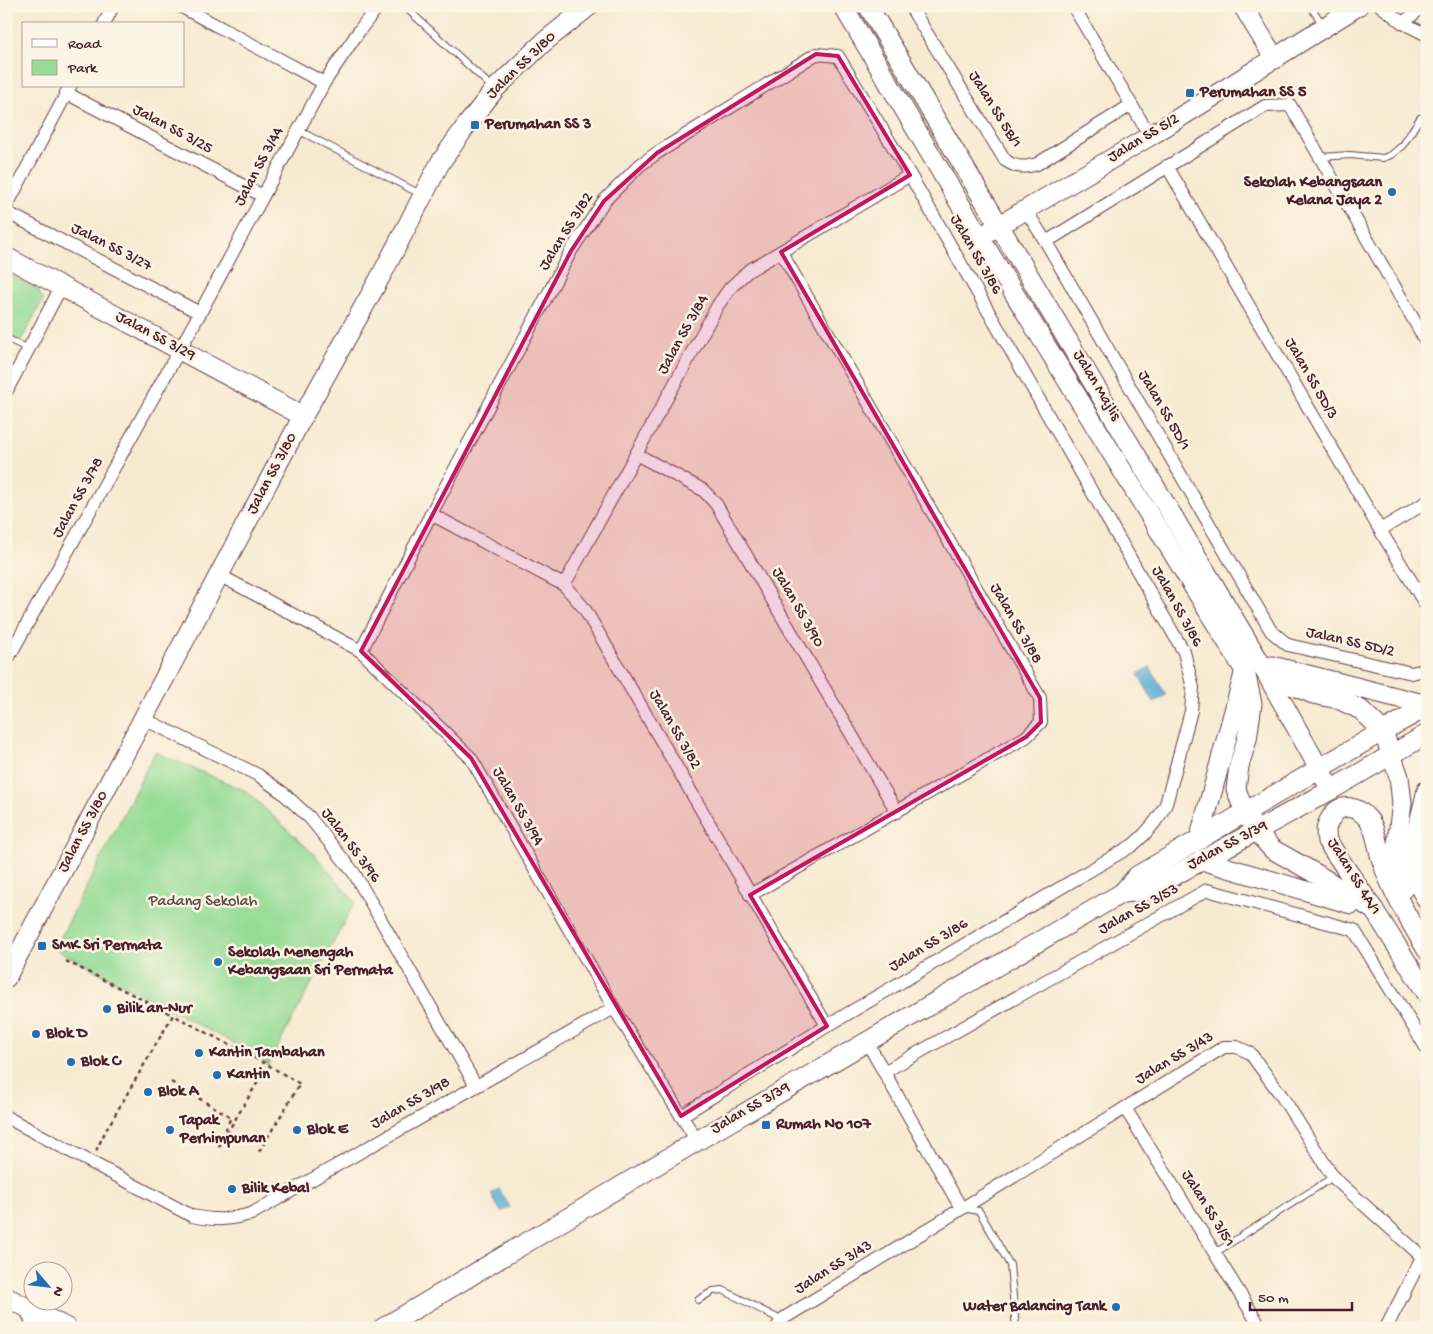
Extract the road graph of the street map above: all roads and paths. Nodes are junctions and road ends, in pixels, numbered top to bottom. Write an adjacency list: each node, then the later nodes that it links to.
1 (113, 6): 15 (street)
2 (180, 6): 21 (street)
3 (378, 6): 21 (street, Jalan SS 3/44)
4 (404, 6): 22 (lane)
5 (589, 6): 22 (main road, Jalan SS 3/80)
6 (843, 6): 37 (main road, Jalan Majlis)
7 (868, 6): 36 (main road, Jalan Majlis)
8 (910, 6): 24 (street, Jalan SS 5B/1)
9 (1073, 6): 24 (street)
10 (1243, 6): 20 (main road)
11 (1310, 6): 17 (lane)
12 (1358, 6): 17 (main road, Jalan SS 5/2)
13 (1381, 6): 16 (street)
14 (1423, 6): 16 (street)
15 (105, 22)
16 (1403, 23): 18 (street)
17 (1325, 27): 20 (main road, Jalan SS 5/2)
18 (1427, 35)
19 (824, 54): 30 (street, Jalan SS 3/86); 51 (street, Jalan SS 3/82)
20 (1274, 60): 27 (main road, Jalan SS 5/2)
21 (324, 83): 26 (street, Jalan SS 3/44)
22 (495, 89): 32 (main road, Jalan SS 3/80)
23 (68, 90): 31 (street, Jalan SS 3/25); 33 (street)
24 (1131, 105): 27 (street)
25 (1420, 118): 28 (lane)
26 (298, 130): 31 (street, Jalan SS 3/44); 32 (lane)
27 (1150, 136): 34 (main road, Jalan SS 5/2)
28 (1320, 157): 29 (street); 44 (street)
29 (1167, 166): 38 (street); 52 (street, Jalan SS 5D/3)
30 (910, 175): 39 (street, Jalan SS 3/84); 86 (street, Jalan SS 3/86)
31 (263, 196): 42 (street, Jalan SS 3/44)
32 (424, 196): 48 (main road, Jalan SS 3/80)
33 (6, 207)
34 (1026, 209): 36 (main road, Jalan SS 5/2); 38 (street, Jalan SS 5D/1)
35 (6, 212): 42 (street, Jalan SS 3/27)
36 (1000, 225): 37 (main road, Jalan SS 5/2); 59 (main road, Jalan Majlis)
37 (979, 236): 59 (main road, Jalan Majlis)
38 (1046, 242): 56 (street, Jalan SS 5D/1)
39 (781, 252): 49 (street, Jalan SS 3/84); 69 (street, Jalan SS 3/88)
40 (6, 258): 41 (main road, Jalan SS 3/29)
41 (61, 287): 45 (street); 46 (main road, Jalan SS 3/29)
42 (200, 313): 46 (street, Jalan SS 3/44)
43 (6, 338): 45 (lane)
44 (1427, 343)
45 (29, 349): 47 (street)
46 (180, 350): 48 (main road, Jalan SS 3/29); 58 (street, Jalan SS 3/78)
47 (6, 392)
48 (303, 416): 53 (main road, Jalan SS 3/80)
49 (636, 454): 54 (street, Jalan SS 3/84); 69 (street, Jalan SS 3/90)
50 (1427, 502): 52 (street)
51 (431, 514): 54 (street, Jalan SS 3/82); 57 (street, Jalan SS 3/82)
52 (1380, 530): 55 (street, Jalan SS 5D/3)
53 (219, 575): 57 (street, Jalan SS 3/94); 62 (main road, Jalan SS 3/80)
54 (564, 585): 76 (street, Jalan SS 3/82)
55 (1427, 607)
56 (1271, 631): 60 (street, Jalan SS 5D/2)
57 (361, 651): 84 (street, Jalan SS 3/94)
58 (9, 657)
59 (1253, 667): 61 (main road); 63 (main road); 66 (main road, Jalan Majlis); 70 (main road); 73 (main road)
60 (1427, 669)
61 (1427, 706): 63 (main road, Jalan SS 3/39)
62 (144, 719): 82 (main road, Jalan SS 3/80); 92 (street, Jalan SS 3/96)
63 (1382, 731): 65 (main road); 66 (main road, Jalan SS 3/39)
64 (1427, 734): 65 (main road, Jalan SS 3/39)
65 (1392, 754): 67 (main road, Jalan SS 3/39); 77 (main road)
66 (1319, 769): 67 (main road, Jalan Majlis); 70 (main road, Jalan SS 3/39)
67 (1331, 790): 71 (main road, Jalan SS 3/39)
68 (1427, 790): 77 (main road)
69 (897, 812): 76 (street, Jalan SS 3/88)
70 (1245, 813): 71 (main road); 73 (main road, Jalan SS 3/39)
71 (1256, 831): 74 (main road, Jalan SS 3/39); 79 (main road)
72 (1427, 834): 78 (street)
73 (1199, 840): 75 (main road, Jalan SS 3/39)
74 (1201, 860): 75 (main road, Jalan SS 3/39); 79 (main road)
75 (1122, 893): 87 (main road, Jalan SS 3/39)
76 (750, 895): 86 (street, Jalan SS 3/82)
77 (1400, 902): 79 (main road, Jalan SS 4A/1); 80 (main road, Jalan SS 4A/1)
78 (1427, 907)
79 (1374, 910): 83 (main road, Jalan SS 4A/1)
80 (1427, 950)
81 (66, 962): 85 (path)
82 (6, 978)
83 (1427, 994)
84 (614, 1008): 92 (street, Jalan SS 3/98); 94 (street, Jalan SS 3/94)
85 (173, 1015): 89 (path); 98 (path)
86 (827, 1026): 94 (street, Jalan SS 3/86)
87 (867, 1042): 90 (street); 96 (main road, Jalan SS 3/39)
88 (1427, 1049): 90 (street, Jalan SS 3/53)
89 (268, 1065): 91 (path); 97 (path)
90 (884, 1072): 100 (street)
91 (171, 1082)
92 (476, 1086): 98 (street, Jalan SS 3/98)
93 (1125, 1108): 99 (street, Jalan SS 3/43); 100 (street, Jalan SS 3/43); 101 (street, Jalan SS 3/51)
94 (680, 1116): 96 (street, Jalan SS 3/94)
95 (6, 1117): 98 (street, Jalan SS 3/98)
96 (696, 1141): 111 (main road, Jalan SS 3/39)
97 (257, 1154)
98 (90, 1162)
99 (1333, 1177): 101 (lane); 102 (street, Jalan SS 3/43)
100 (961, 1208): 108 (street, Jalan SS 3/43); 112 (lane)
101 (1215, 1253): 113 (street, Jalan SS 3/51)
102 (1424, 1259): 114 (street)
103 (6, 1297): 105 (main road)
104 (698, 1300): 108 (lane)
105 (22, 1305)
106 (28, 1312): 110 (street)
107 (36, 1312): 109 (main road)
108 (779, 1324)
109 (61, 1326)
110 (35, 1328)
111 (383, 1328)
112 (1016, 1328)
113 (1261, 1328)
114 (1386, 1328)

